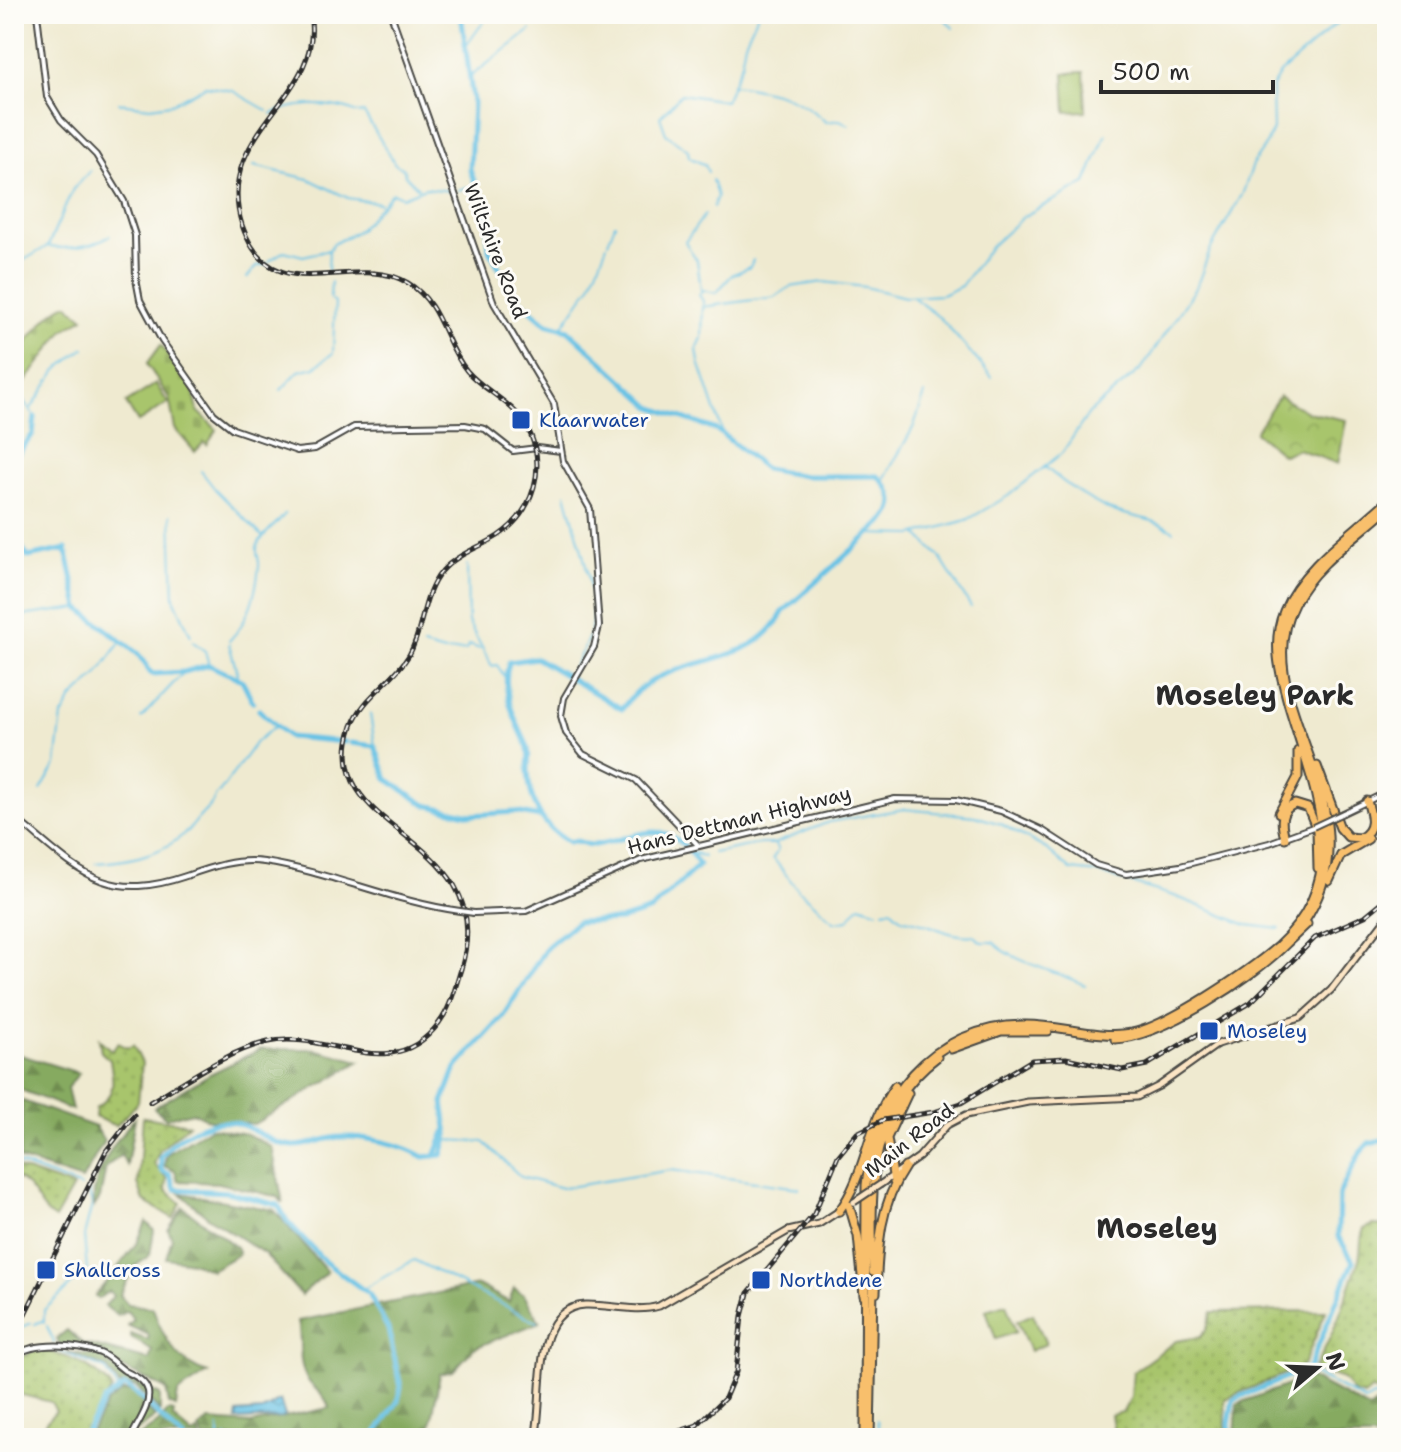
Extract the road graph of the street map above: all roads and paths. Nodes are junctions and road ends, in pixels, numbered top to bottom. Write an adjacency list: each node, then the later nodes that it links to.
1 (37, 14): 3 (street)
2 (391, 14): 3 (street, Wiltshire Road)
3 (561, 451): 14 (street, Wiltshire Road)
4 (1387, 501): 6 (highway)
5 (1387, 509): 6 (highway)
6 (1352, 537): 7 (highway)
7 (1343, 546): 8 (highway); 9 (highway)
8 (1286, 697): 13 (highway); 16 (highway)
9 (1295, 708): 11 (highway); 17 (highway)
10 (1387, 792): 11 (street, Hans Dettman Highway)
11 (1369, 800): 13 (street, Hans Dettman Highway, bridge); 17 (highway)
12 (14, 817): 14 (street, Hans Dettman Highway, bridge)
13 (1283, 839): 14 (street, Hans Dettman Highway); 16 (highway)
14 (696, 846)
15 (1387, 917): 20 (main road, Main Road)
16 (1298, 923): 19 (highway)
17 (1287, 943): 18 (highway)
18 (944, 1053): 22 (highway); 25 (highway)
19 (918, 1067): 23 (highway); 24 (highway)
20 (1050, 1100): 21 (main road); 22 (main road, Main Road)
21 (1060, 1106)
22 (896, 1173): 23 (main road, Main Road, bridge); 25 (highway)
23 (848, 1205): 24 (highway); 28 (main road, Main Road)
24 (868, 1322): 29 (highway)
25 (872, 1351): 29 (highway)
26 (14, 1356): 27 (street)
27 (131, 1438)
28 (535, 1438)
29 (868, 1438)

